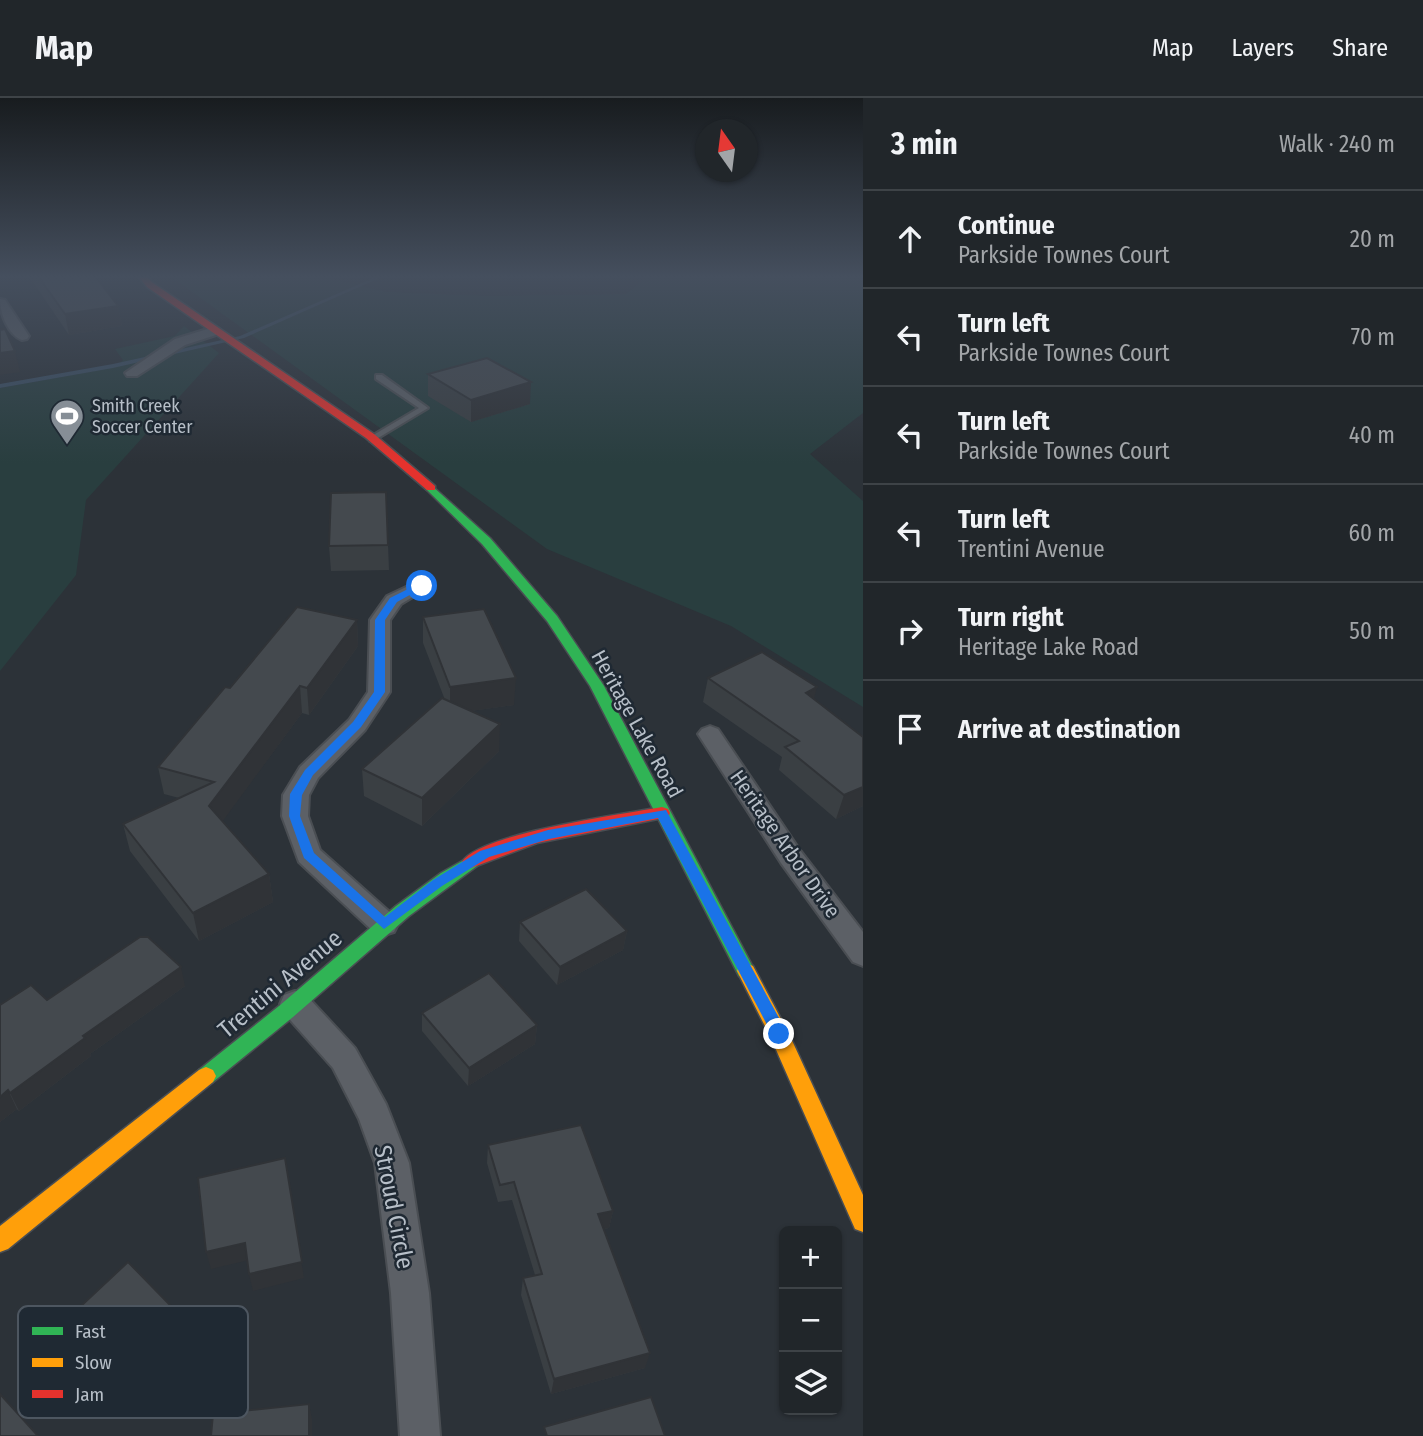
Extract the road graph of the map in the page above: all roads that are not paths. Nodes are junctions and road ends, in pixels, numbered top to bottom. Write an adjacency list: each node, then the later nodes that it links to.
1 (191, 338): 3 (street)
2 (225, 338): 5 (main road, Heritage Lake Road)
3 (132, 373)
4 (379, 377): 5 (lane)
5 (373, 439): 8 (main road, Heritage Lake Road)
6 (422, 586): 9 (street)
7 (710, 734): 10 (street, Heritage Arbor Drive)
8 (662, 813): 9 (main road, Trentini Avenue); 12 (main road, Heritage Lake Road)
9 (384, 924): 11 (main road, Trentini Avenue)
10 (863, 954)
11 (295, 1004): 13 (main road, Trentini Avenue); 14 (street, Stroud Circle)
12 (863, 1221)
13 (0, 1241)
14 (420, 1436)

